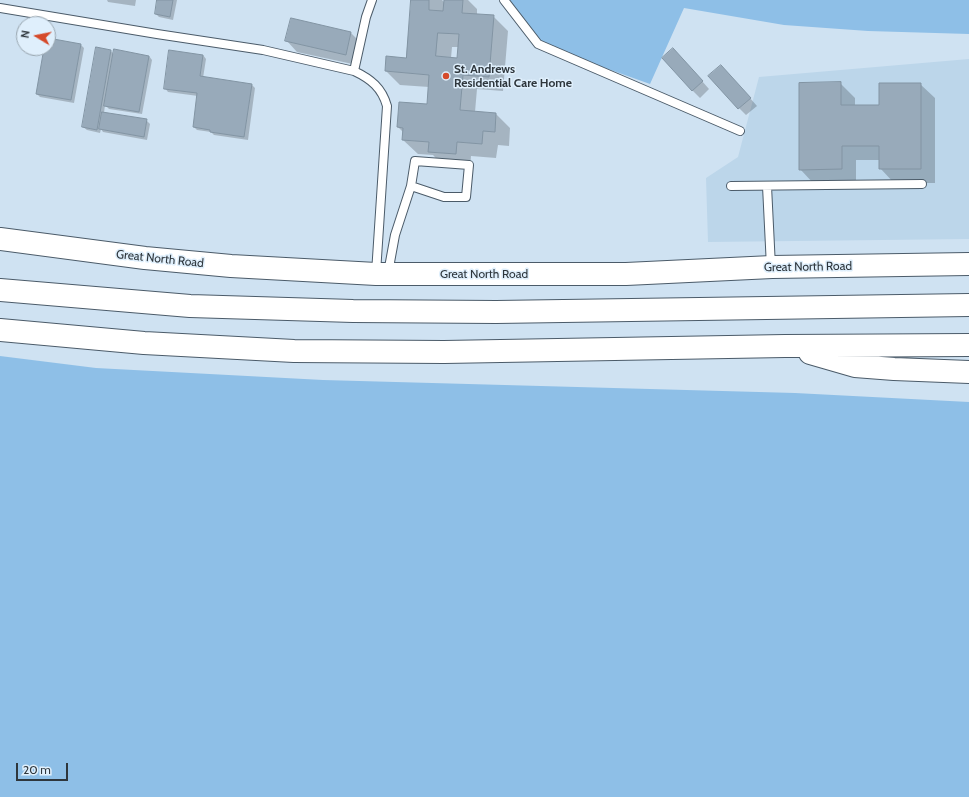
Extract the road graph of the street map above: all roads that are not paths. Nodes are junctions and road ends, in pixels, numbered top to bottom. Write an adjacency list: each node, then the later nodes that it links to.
1 (372, 0): 4 (lane)
2 (504, 0): 5 (lane)
3 (0, 8): 4 (lane)
4 (354, 71): 13 (lane)
5 (740, 131)
6 (922, 184): 9 (lane)
7 (410, 186): 7 (lane); 13 (lane)
8 (731, 186): 9 (lane)
9 (767, 186): 12 (lane)
10 (0, 239): 13 (main road, Great North Road)
11 (969, 264): 12 (main road, Great North Road)
12 (772, 267): 13 (main road, Great North Road)
13 (382, 274)
14 (0, 290): 15 (main road)
15 (969, 305)
16 (0, 330): 18 (main road)
17 (969, 345): 18 (main road)
18 (785, 346): 19 (main road)
19 (969, 372)

